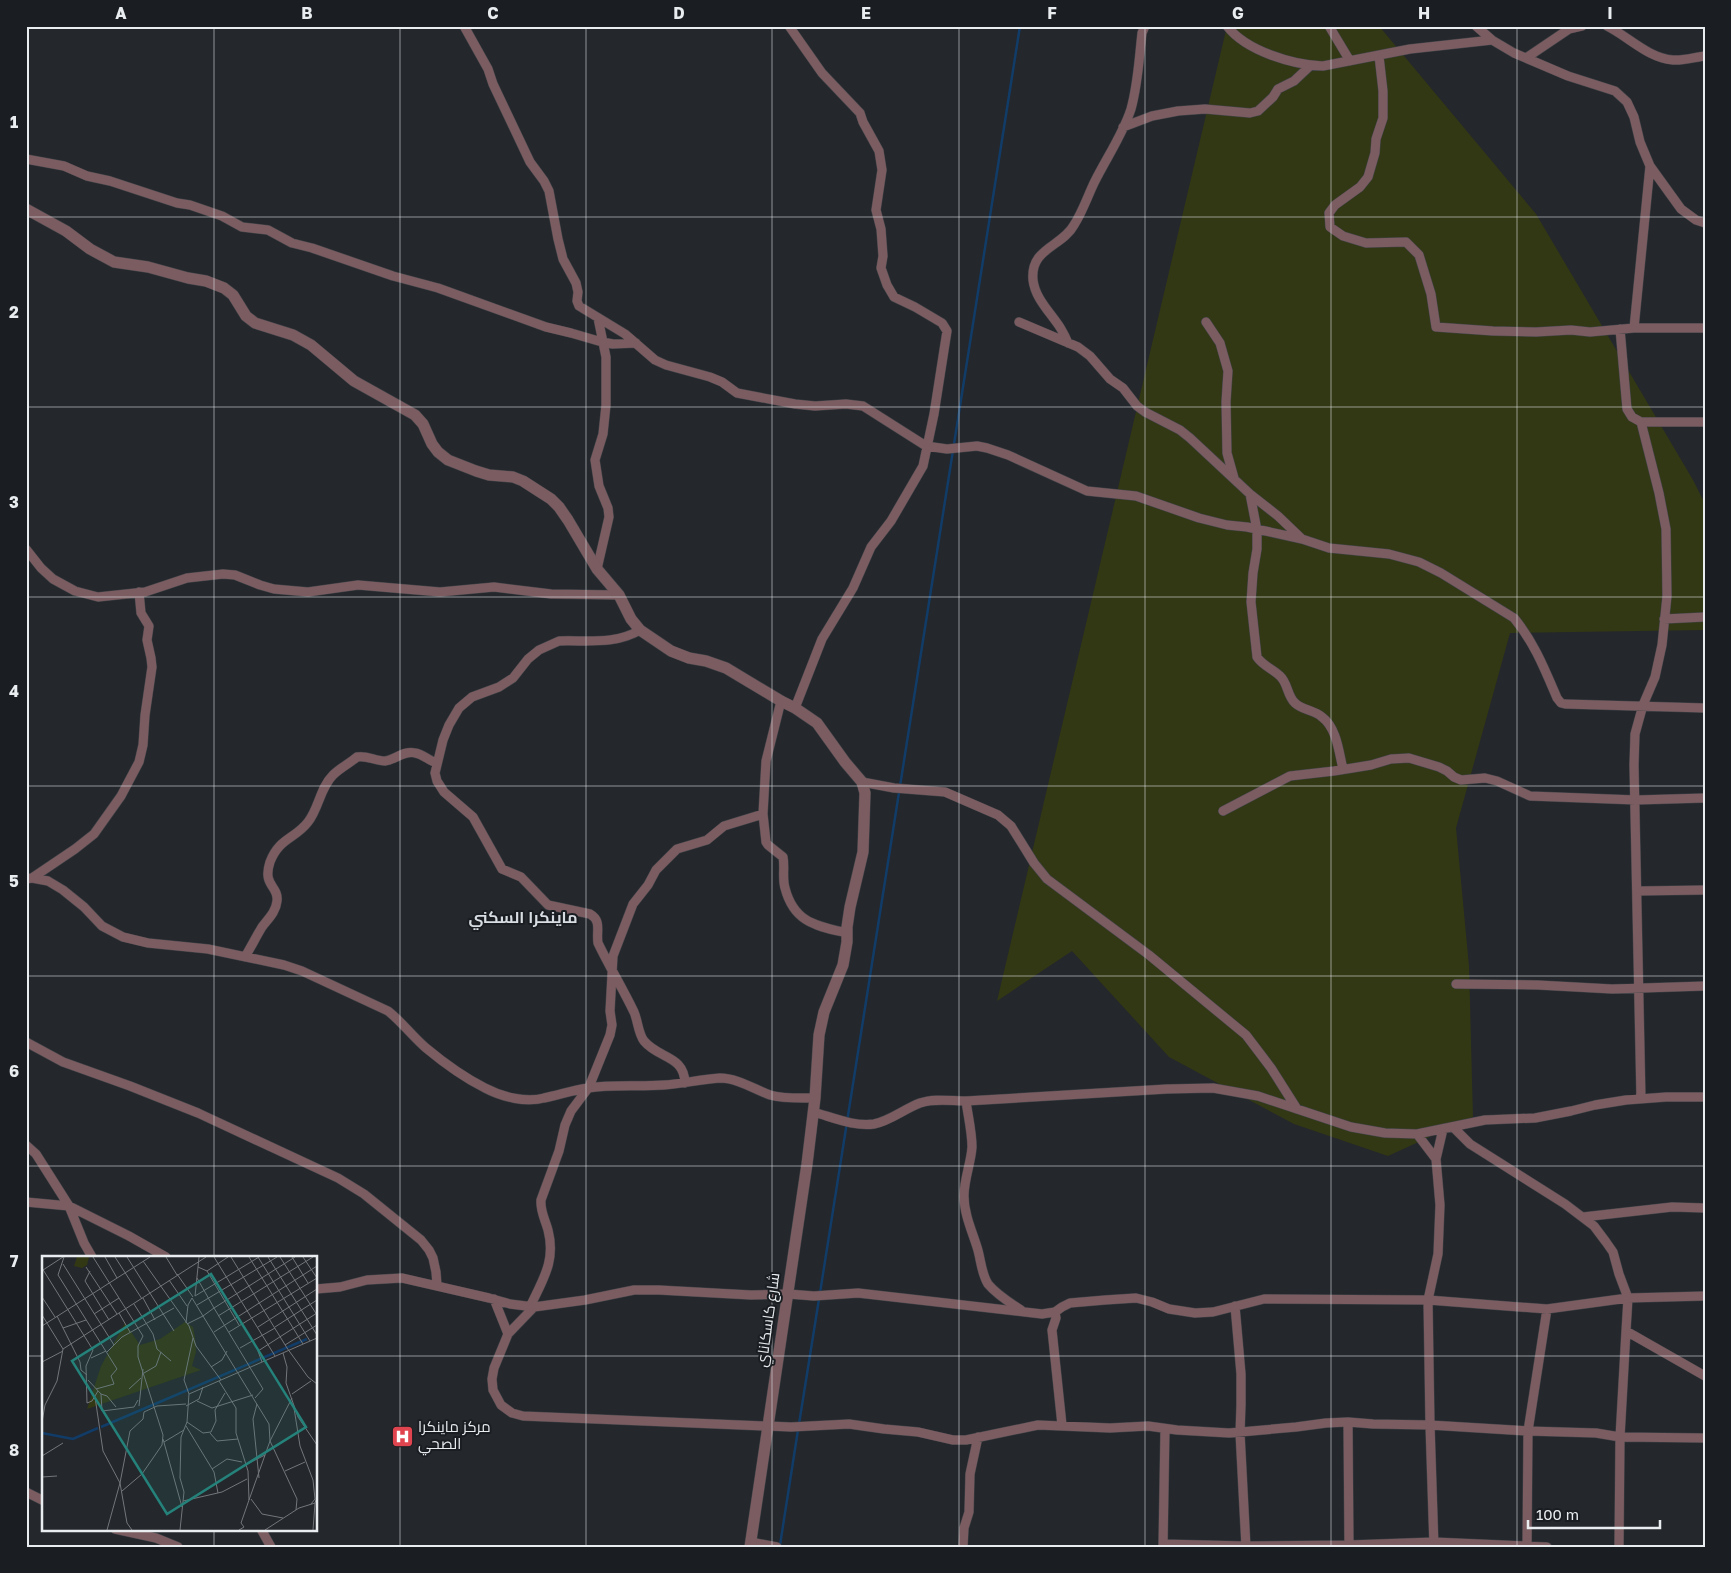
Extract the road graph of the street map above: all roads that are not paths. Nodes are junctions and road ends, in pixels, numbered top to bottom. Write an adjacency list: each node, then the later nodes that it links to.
1 (464, 26): 20 (street)
2 (789, 26): 31 (street)
3 (1145, 26): 15 (street)
4 (1227, 26): 14 (street)
5 (1329, 26): 13 (street)
6 (1476, 26): 9 (street)
7 (1582, 26): 12 (street)
8 (1607, 26): 11 (street)
9 (1492, 40): 10 (street); 12 (street)
10 (1379, 56): 13 (street); 25 (street)
11 (1705, 56)
12 (1526, 58): 17 (street)
13 (1350, 60): 14 (street)
14 (1311, 66): 15 (street)
15 (1123, 127): 28 (street)
16 (26, 159): 26 (street)
17 (1650, 166): 19 (street); 23 (street)
18 (26, 209): 37 (street)
19 (1705, 223)
20 (598, 318): 26 (street); 27 (street)
21 (1019, 322): 28 (street)
22 (1206, 322): 32 (street)
23 (1634, 328): 24 (street); 25 (street)
24 (1705, 328)
25 (1620, 329): 29 (street)
26 (602, 342): 27 (street); 37 (street)
27 (636, 343): 31 (street)
28 (1068, 343): 32 (street)
29 (1640, 422): 30 (street); 41 (street)
30 (1705, 422)
31 (926, 446): 34 (street); 45 (street)
32 (1234, 478): 33 (street)
33 (1250, 494): 34 (street); 35 (street)
34 (1257, 530): 35 (street); 48 (street)
35 (1302, 539): 44 (street)
36 (26, 549): 38 (street)
37 (597, 569): 39 (street)
38 (139, 592): 39 (street); 54 (street)
39 (620, 595): 42 (street)
40 (1705, 617): 41 (street)
41 (1664, 619): 44 (street)
42 (640, 630): 43 (street); 47 (street)
43 (781, 701): 45 (street); 53 (street)
44 (1643, 705): 46 (street); 51 (street)
45 (795, 708): 49 (street)
46 (1705, 708)
47 (437, 763): 58 (street); 59 (street)
48 (1343, 770): 51 (street); 52 (street)
49 (862, 782): 57 (street, شارع كاسكاناي); 70 (street)
50 (1705, 798): 51 (street)
51 (1636, 800): 56 (street)
52 (1223, 811)
53 (763, 814): 57 (street); 59 (street)
54 (29, 878): 58 (street)
55 (1705, 890): 56 (street)
56 (1638, 891): 62 (street)
57 (847, 933): 67 (street, شارع كاسكاناي)
58 (245, 957): 65 (street)
59 (611, 967): 64 (street); 65 (street)
60 (1456, 984): 62 (street)
61 (1705, 986): 62 (street)
62 (1639, 987): 68 (street)
63 (26, 1042): 83 (street)
64 (685, 1083): 65 (street); 67 (street)
65 (589, 1087): 91 (street)
66 (1705, 1097): 68 (street)
67 (815, 1098): 71 (street, شارع كاسكاناي)
68 (1641, 1099): 72 (street)
69 (966, 1101): 70 (street); 71 (street); 93 (street)
70 (1297, 1109): 74 (street)
71 (813, 1112): 85 (street, شارع كاسكاناي)
72 (1453, 1127): 73 (street); 80 (street)
73 (1443, 1130): 74 (street); 76 (street)
74 (1417, 1134): 76 (street)
75 (26, 1145): 78 (street)
76 (1436, 1159): 89 (street)
77 (26, 1202): 78 (street)
78 (69, 1206): 81 (street); 82 (street)
79 (1705, 1208): 80 (street)
80 (1583, 1217): 87 (street)
81 (91, 1256)
82 (164, 1256)
83 (437, 1285): 84 (street); 88 (street)
84 (318, 1289)
85 (788, 1294): 91 (street); 93 (street); 101 (street, شارع كاسكاناي)
86 (1705, 1296): 87 (street)
87 (1628, 1298): 92 (street); 97 (street)
88 (494, 1299): 91 (street); 98 (street)
89 (1428, 1300): 90 (street); 92 (street); 103 (street)
90 (1235, 1306): 94 (street); 106 (street)
91 (532, 1307): 98 (street)
92 (1547, 1309): 105 (street)
93 (1024, 1312): 95 (street)
94 (1055, 1312): 95 (street); 96 (street)
95 (1042, 1314): 96 (street)
96 (1052, 1330): 102 (street)
97 (1626, 1330): 99 (street); 108 (street)
98 (508, 1334): 101 (street)
99 (1705, 1376)
100 (1348, 1422): 103 (street); 106 (street); 118 (street)
101 (768, 1425): 107 (street); 115 (street, شارع كاسكاناي)
102 (1062, 1425): 104 (street); 107 (street)
103 (1430, 1425): 105 (street); 114 (street)
104 (1165, 1429): 106 (street); 116 (street)
105 (1528, 1431): 108 (street); 119 (street)
106 (1240, 1433): 117 (street)
107 (978, 1437): 123 (street)
108 (1620, 1437): 109 (street); 125 (street)
109 (1705, 1438)
110 (26, 1492): 111 (street)
111 (42, 1500)
112 (120, 1530): 120 (street)
113 (262, 1530): 121 (street)
114 (1434, 1544): 118 (street); 119 (street)
115 (750, 1545): 122 (street)
116 (1163, 1545): 117 (street)
117 (1246, 1546): 118 (street)
118 (1349, 1546)
119 (1527, 1546): 124 (street)
120 (178, 1547)
121 (271, 1547)
122 (777, 1547)
123 (963, 1547)
124 (1547, 1547)
125 (1619, 1547)

